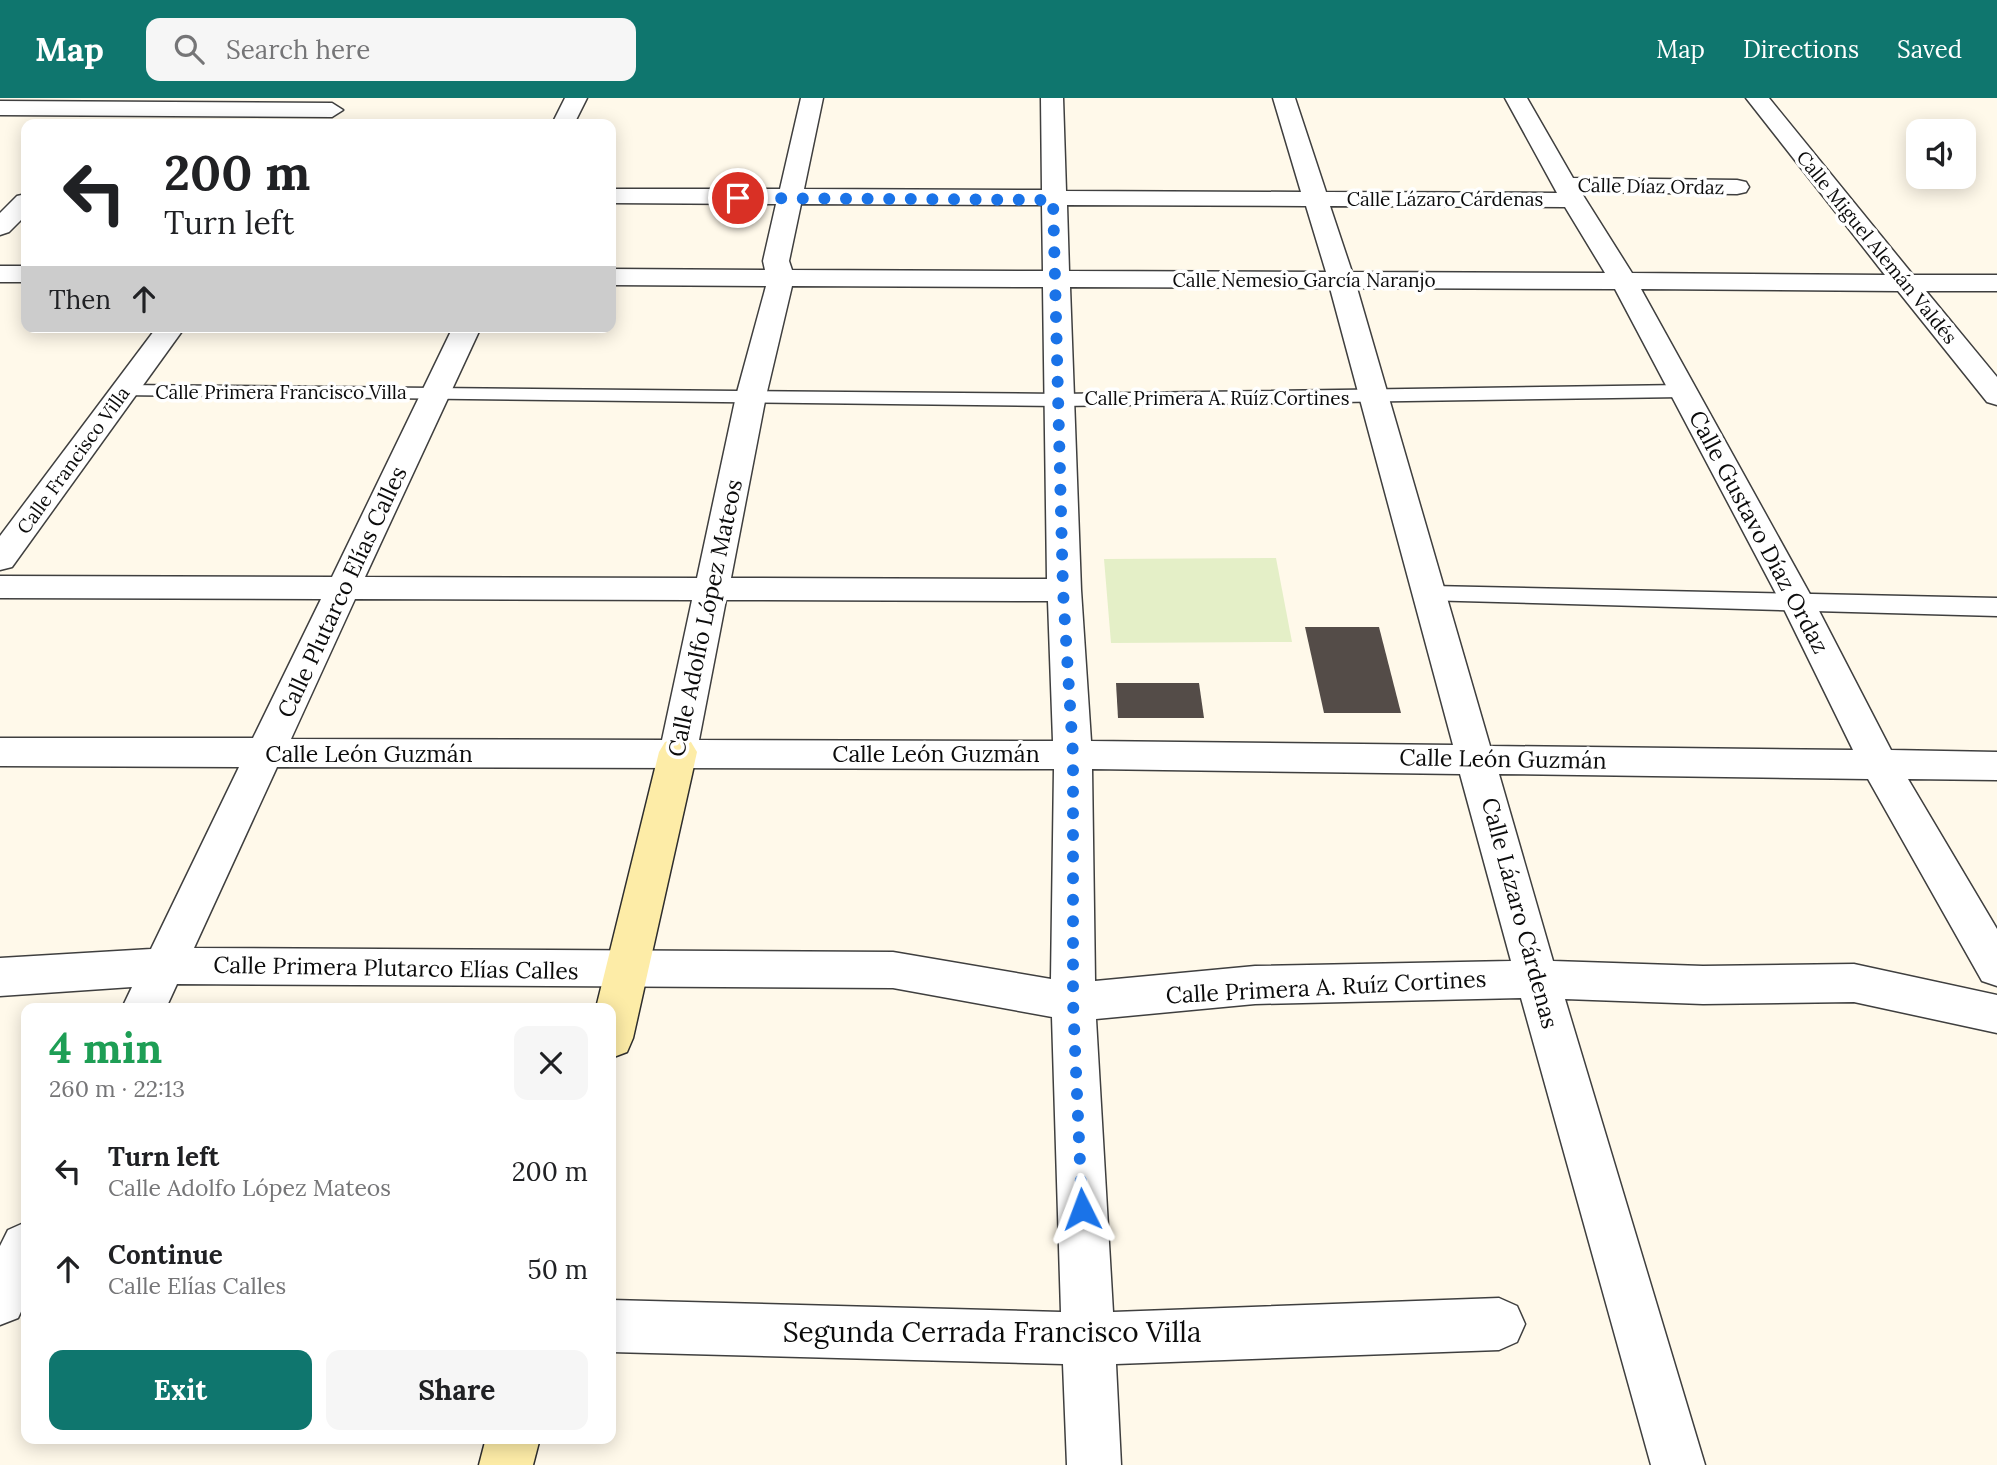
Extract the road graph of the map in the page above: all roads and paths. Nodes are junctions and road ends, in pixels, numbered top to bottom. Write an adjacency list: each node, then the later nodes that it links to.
1 (576, 98): 10 (street)
2 (812, 98): 14 (street, Calle Adolfo López Mateos)
3 (1052, 98): 16 (street)
4 (1284, 98): 15 (street, Calle Lázaro Cárdenas)
5 (1516, 98): 12 (street, Calle Gustavo Díaz Ordaz)
6 (1757, 98): 26 (street, Calle Miguel Alemán Valdés)
7 (0, 108): 8 (street)
8 (117, 110): 9 (street)
9 (332, 111)
10 (566, 119)
11 (1737, 187): 12 (street, Calle Díaz Ordaz)
12 (1569, 193): 15 (street, Calle Lázaro Cárdenas); 25 (street, Calle Gustavo Díaz Ordaz)
13 (616, 196): 14 (street)
14 (789, 198): 16 (street); 22 (street, Calle Adolfo López Mateos)
15 (1316, 198): 16 (street); 23 (street, Calle Lázaro Cárdenas)
16 (1053, 200): 24 (street)
17 (21, 206): 18 (street)
18 (0, 227)
19 (0, 274): 20 (street)
20 (21, 274)
21 (616, 277): 22 (street, Calle Nemesio García Naranjo)
22 (781, 278): 24 (street, Calle Nemesio García Naranjo); 34 (street, Calle Adolfo López Mateos)
23 (1341, 279): 24 (street, Calle Nemesio García Naranjo); 25 (street, Calle Nemesio García Naranjo); 35 (street, Calle Lázaro Cárdenas)
24 (1056, 280): 36 (street)
25 (1624, 282): 26 (street, Calle Nemesio García Naranjo); 31 (street, Calle Gustavo Díaz Ordaz)
26 (1906, 283): 27 (street, Calle Nemesio García Naranjo); 33 (street, Calle Miguel Alemán Valdés)
27 (1997, 283)
28 (168, 333): 30 (street, Calle Francisco Villa)
29 (464, 333): 32 (street, Calle Plutarco Elías Calles)
30 (124, 391): 32 (lane, Calle Primera Francisco Villa); 37 (street, Calle Francisco Villa)
31 (1682, 391): 35 (lane, Calle Primera A. Ruíz Cortines); 43 (street, Calle Gustavo Díaz Ordaz)
32 (437, 392): 34 (lane); 39 (street, Calle Plutarco Elías Calles)
33 (1997, 396)
34 (751, 397): 36 (lane, Calle Primera A. Ruíz Cortines); 41 (street, Calle Adolfo López Mateos)
35 (1375, 397): 36 (lane, Calle Primera A. Ruíz Cortines); 42 (street, Calle Lázaro Cárdenas)
36 (1059, 400): 40 (street)
37 (0, 559)
38 (0, 587): 39 (street)
39 (343, 589): 41 (street); 47 (street, Calle Plutarco Elías Calles)
40 (1063, 590): 41 (street); 48 (street)
41 (711, 591): 46 (street, Calle Adolfo López Mateos)
42 (1432, 594): 43 (lane); 49 (street, Calle Lázaro Cárdenas)
43 (1799, 605): 44 (lane); 51 (street, Calle Gustavo Díaz Ordaz)
44 (1997, 607)
45 (0, 752): 47 (street, Calle León Guzmán)
46 (678, 752): 47 (street, Calle León Guzmán); 48 (street, Calle León Guzmán); 54 (street, Calle Adolfo López Mateos)
47 (265, 755): 52 (street, Calle Plutarco Elías Calles)
48 (1073, 755): 49 (street, Calle León Guzmán); 57 (street)
49 (1477, 758): 51 (street, Calle León Guzmán); 56 (street, Calle Lázaro Cárdenas)
50 (1997, 766): 51 (street, Calle León Guzmán)
51 (1881, 767): 53 (street, Calle Gustavo Díaz Ordaz)
52 (165, 966): 54 (street, Calle Primera Plutarco Elías Calles); 55 (street); 58 (street, Calle Plutarco Elías Calles)
53 (1997, 968)
54 (627, 971): 57 (street, Calle Primera Plutarco Elías Calles); 60 (street, Calle Adolfo López Mateos)
55 (0, 977)
56 (1537, 979): 57 (street, Calle Primera A. Ruíz Cortines); 59 (street, Calle Primera A. Ruíz Cortines); 71 (street, Calle Lázaro Cárdenas)
57 (1073, 1002): 67 (street)
58 (146, 1003)
59 (1997, 1014)
60 (616, 1017)
61 (21, 1257): 62 (street)
62 (0, 1300)
63 (0, 1309): 64 (street)
64 (21, 1311)
65 (1499, 1324): 67 (street, Segunda Cerrada Francisco Villa)
66 (616, 1326): 67 (street, Segunda Cerrada Francisco Villa)
67 (1088, 1339): 70 (street)
68 (511, 1444): 69 (street)
69 (506, 1465)
70 (1094, 1465)
71 (1678, 1465)

